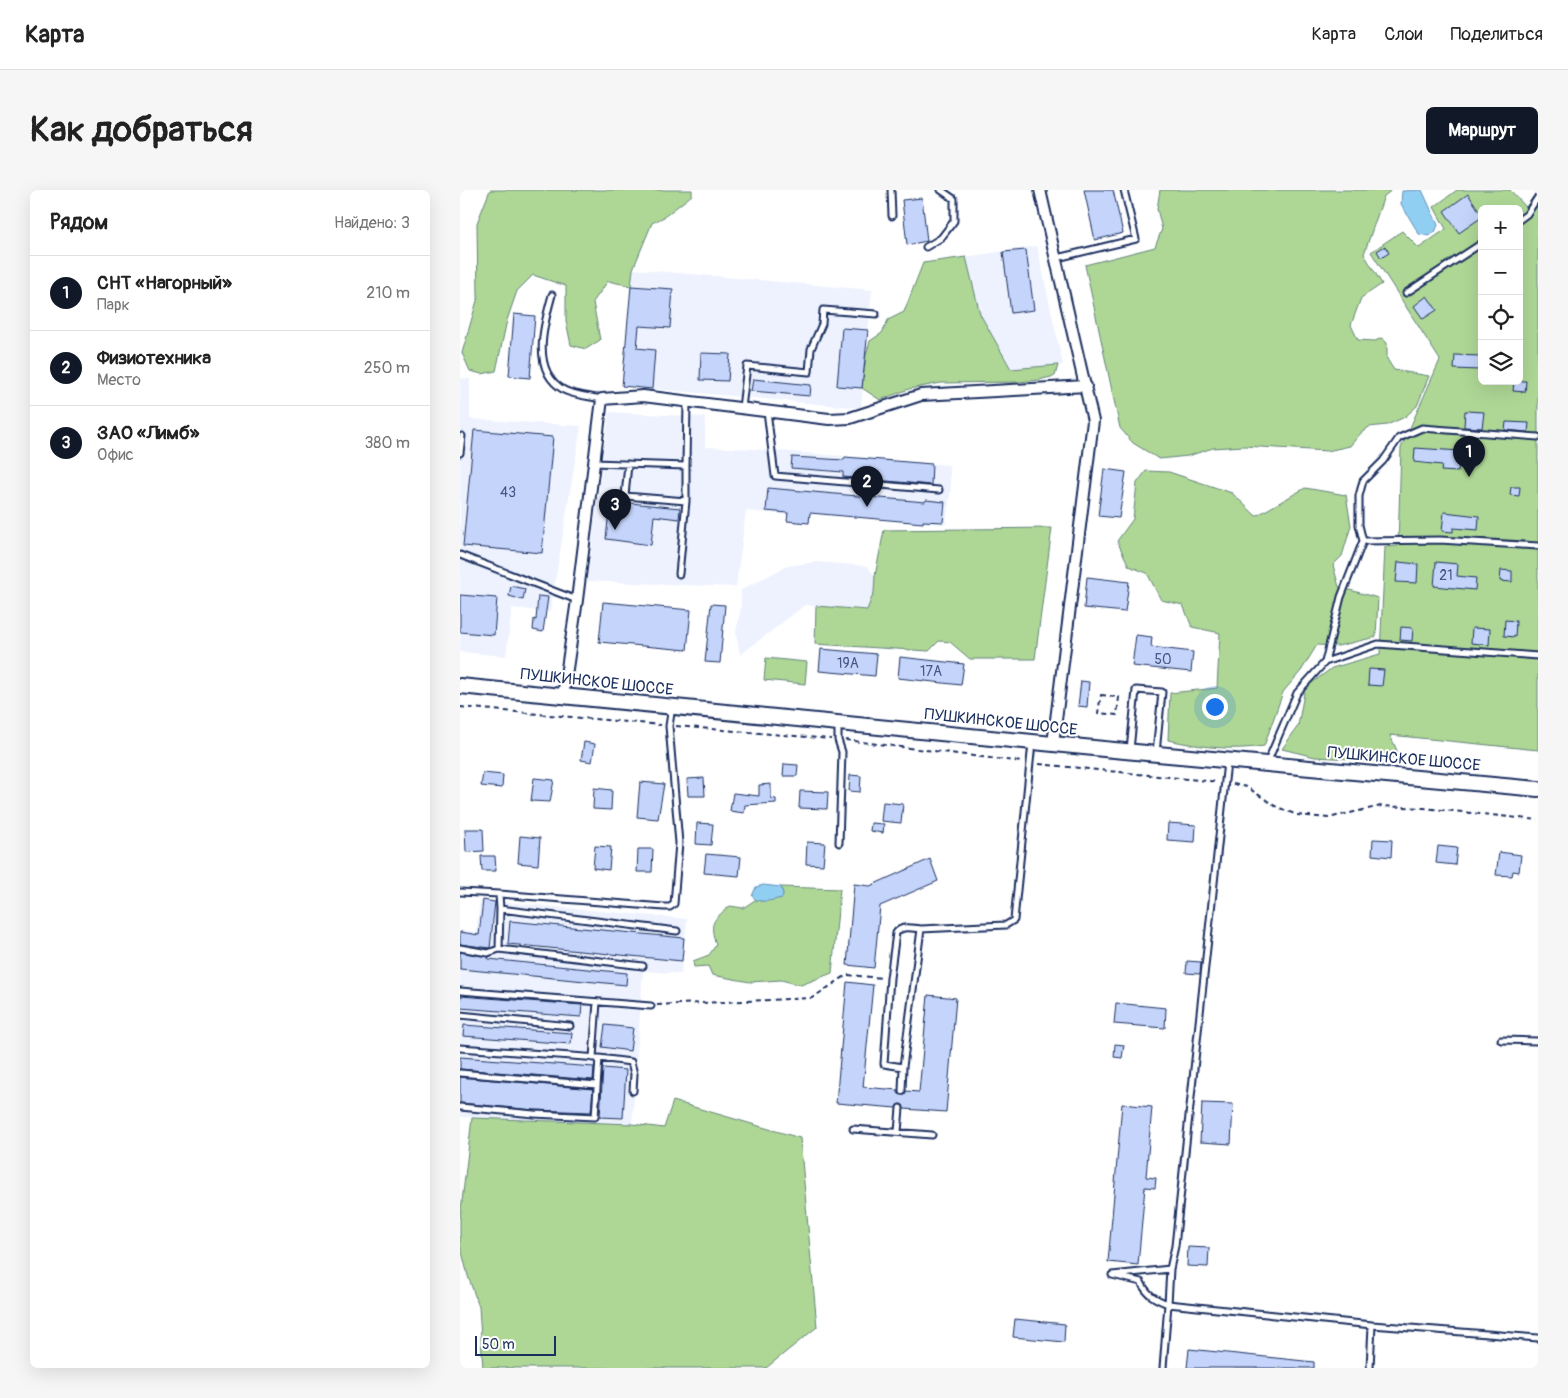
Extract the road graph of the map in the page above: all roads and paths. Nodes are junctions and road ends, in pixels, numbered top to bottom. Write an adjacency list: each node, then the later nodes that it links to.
1 (891, 190): 6 (lane)
2 (941, 190): 8 (lane)
3 (1040, 190): 10 (street)
4 (1124, 190): 10 (lane)
5 (1538, 197): 7 (lane)
6 (892, 216)
7 (1523, 217)
8 (926, 247)
9 (1478, 247): 11 (lane)
10 (1057, 258): 14 (street)
11 (1406, 293)
12 (552, 295): 15 (lane)
13 (876, 314): 17 (lane)
14 (1086, 386): 18 (street); 43 (street)
15 (602, 399): 16 (street); 22 (street)
16 (687, 401): 17 (street); 24 (lane)
17 (742, 408): 18 (street)
18 (767, 411): 25 (lane)
19 (462, 436): 21 (lane)
20 (1538, 437): 27 (lane)
21 (460, 453)
22 (593, 462): 23 (lane); 31 (street)
23 (628, 464): 24 (lane); 26 (lane)
24 (686, 466): 26 (lane)
25 (939, 490)
26 (686, 501): 30 (lane)
27 (1363, 541): 28 (lane); 33 (lane)
28 (1538, 546)
29 (460, 555): 31 (lane)
30 (680, 574)
31 (577, 600): 35 (street)
32 (1538, 656): 33 (lane)
33 (1325, 662): 48 (lane)
34 (460, 686): 35 (main road, ПУШКИНСКОЕ ШОССЕ)
35 (563, 696): 37 (main road, ПУШКИНСКОЕ ШОССЕ)
36 (460, 707): 40 (path)
37 (672, 707): 39 (main road, ПУШКИНСКОЕ ШОССЕ); 40 (lane)
38 (1117, 716): 38 (path)
39 (838, 723): 41 (lane); 42 (main road, ПУШКИНСКОЕ ШОССЕ)
40 (670, 726): 41 (path); 54 (lane)
41 (838, 740): 47 (path); 52 (lane)
42 (1032, 742): 43 (main road, ПУШКИНСКОЕ ШОССЕ); 47 (lane)
43 (1053, 744): 44 (main road, ПУШКИНСКОЕ ШОССЕ)
44 (1130, 752): 45 (main road, ПУШКИНСКОЕ ШОССЕ); 45 (lane)
45 (1156, 754): 46 (main road, ПУШКИНСКОЕ ШОССЕ)
46 (1228, 761): 48 (main road, ПУШКИНСКОЕ ШОССЕ); 49 (lane)
47 (1030, 763): 49 (path); 56 (lane)
48 (1266, 764): 50 (main road, ПУШКИНСКОЕ ШОССЕ)
49 (1225, 783): 51 (path); 81 (lane)
50 (1538, 789)
51 (1538, 820)
52 (839, 843)
53 (460, 892): 54 (lane)
54 (499, 894): 55 (lane)
55 (500, 908): 57 (lane); 59 (lane)
56 (921, 930): 61 (lane); 71 (lane)
57 (677, 931)
58 (460, 948): 59 (lane)
59 (499, 949): 60 (lane)
60 (644, 966)
61 (890, 978): 64 (path); 71 (lane)
62 (460, 991): 63 (lane)
63 (597, 1002): 64 (lane); 70 (lane)
64 (651, 1006)
65 (460, 1015): 66 (lane)
66 (570, 1026)
67 (1500, 1040): 68 (lane)
68 (1538, 1041)
69 (460, 1048): 70 (lane)
70 (596, 1058): 73 (lane); 74 (lane)
71 (902, 1067): 75 (lane)
72 (460, 1073): 73 (lane)
73 (597, 1085): 76 (lane)
74 (633, 1091)
75 (902, 1091)
76 (460, 1107)
77 (900, 1108): 79 (lane)
78 (853, 1129): 79 (lane)
79 (898, 1132): 80 (lane)
80 (932, 1135)
81 (1170, 1269): 82 (lane); 82 (lane)
82 (1168, 1304): 83 (lane); 85 (lane)
83 (1372, 1326): 84 (lane); 86 (lane)
84 (1538, 1338)
85 (1163, 1368)
86 (1370, 1368)

